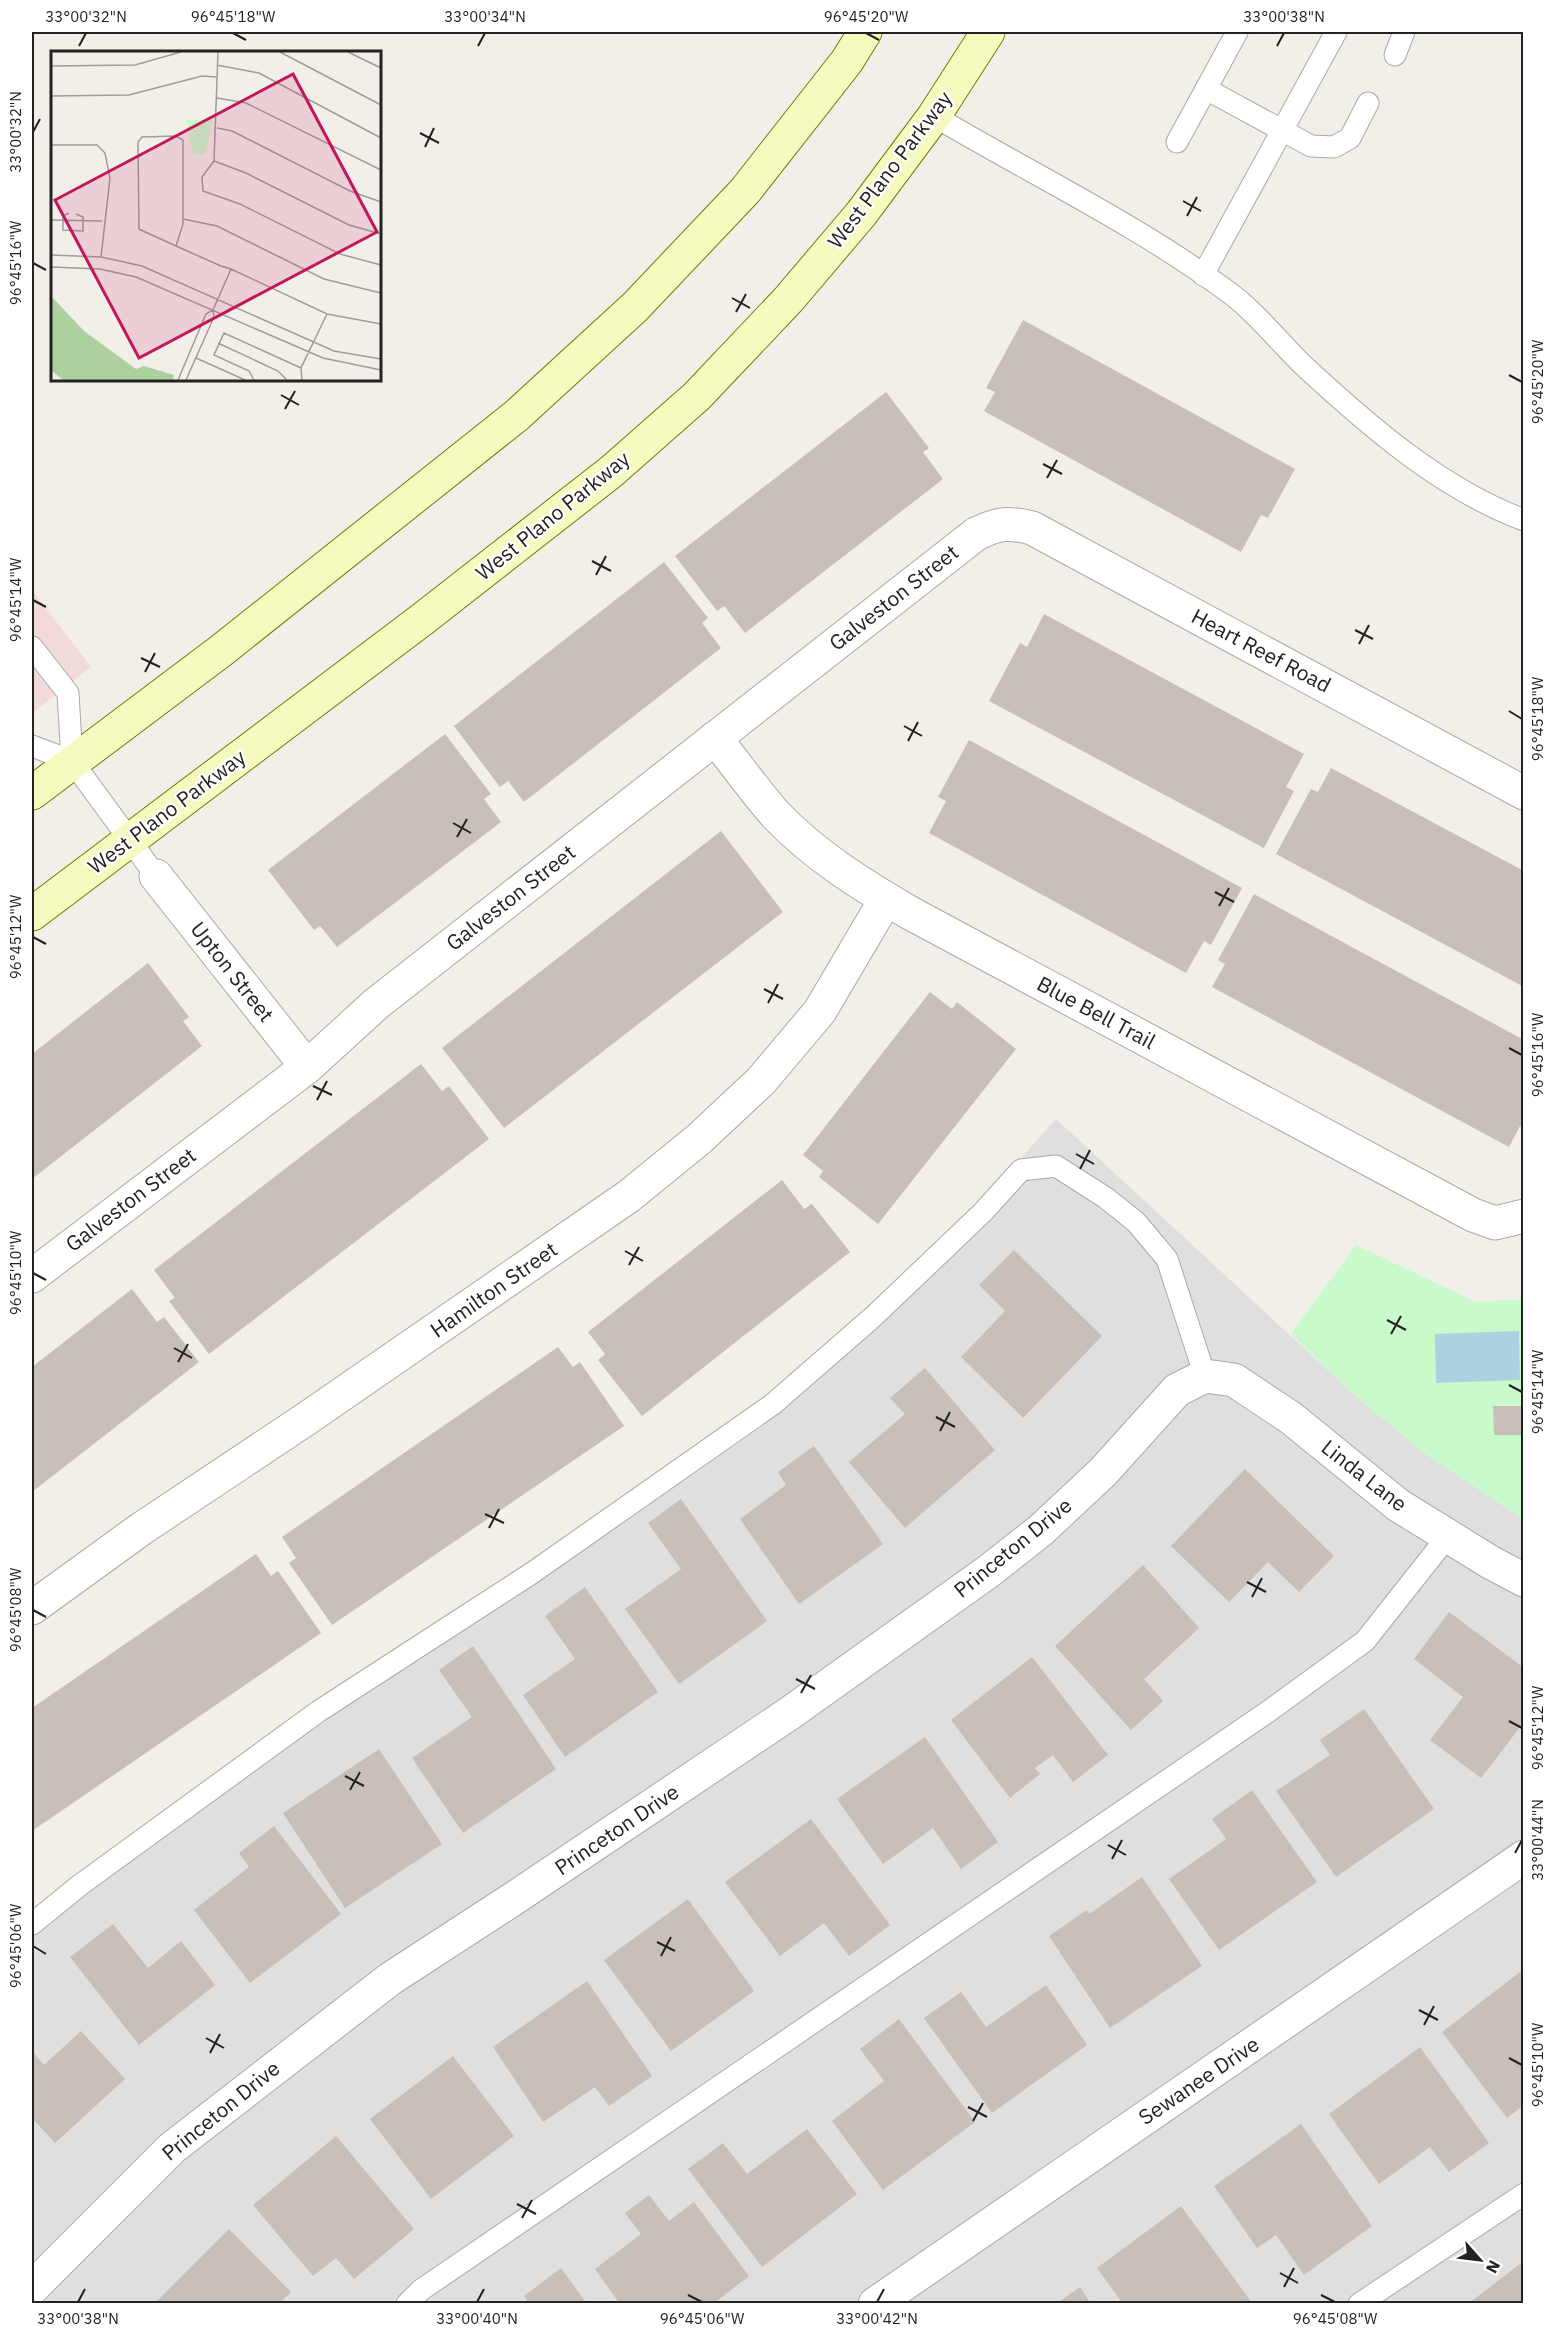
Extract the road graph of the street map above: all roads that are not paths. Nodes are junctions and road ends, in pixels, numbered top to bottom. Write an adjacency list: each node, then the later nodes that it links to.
1 (865, 32): 18 (main road)
2 (988, 32): 9 (main road, West Plano Parkway)
3 (1237, 32): 7 (lane)
4 (1336, 32): 10 (lane)
5 (1404, 32): 6 (lane)
6 (1395, 55)
7 (1206, 89): 10 (lane); 11 (lane)
8 (1368, 103): 10 (lane)
9 (934, 116): 12 (lane); 21 (main road, West Plano Parkway)
10 (1282, 131): 12 (lane)
11 (1177, 142)
12 (1203, 275): 13 (lane)
13 (1524, 520)
14 (995, 525): 16 (street, Galveston Street); 20 (street, Heart Reef Road)
15 (32, 647): 18 (lane)
16 (715, 738): 23 (street, Blue Bell Trail); 25 (street, Galveston Street)
17 (32, 746): 18 (lane)
18 (72, 761): 19 (main road); 21 (lane)
19 (32, 793)
20 (1524, 793)
21 (128, 840): 22 (lane); 24 (main road, West Plano Parkway)
22 (156, 876): 25 (street, Upton Street)
23 (886, 899): 26 (street, Blue Bell Trail); 31 (street, Hamilton Street)
24 (32, 914)
25 (307, 1067): 27 (street, Galveston Street)
26 (1521, 1217)
27 (32, 1276)
28 (1205, 1376): 29 (street, Linda Lane); 33 (lane); 35 (street, Princeton Drive)
29 (1448, 1536): 30 (street, Linda Lane); 36 (lane)
30 (1524, 1580)
31 (32, 1608)
32 (1524, 1857): 37 (street, Sewanee Drive)
33 (32, 1924)
34 (1524, 2194): 38 (lane)
35 (32, 2288)
36 (407, 2304)
37 (875, 2304)
38 (1359, 2304)

